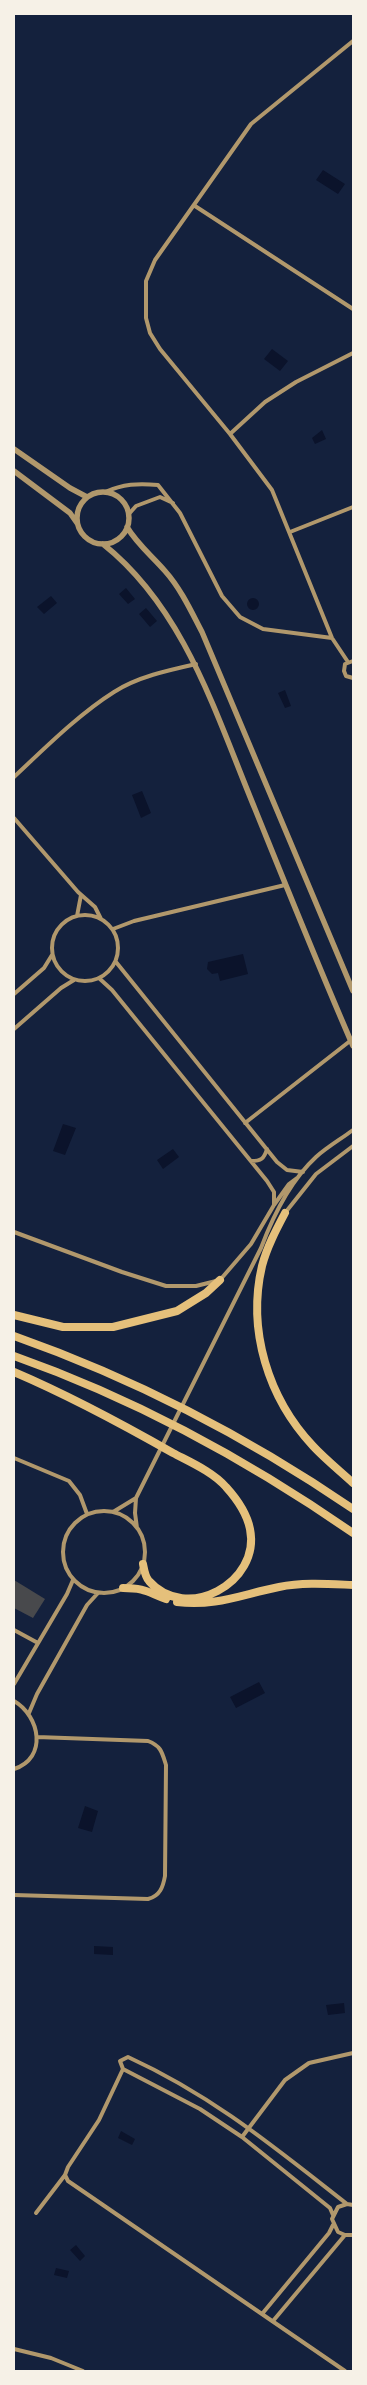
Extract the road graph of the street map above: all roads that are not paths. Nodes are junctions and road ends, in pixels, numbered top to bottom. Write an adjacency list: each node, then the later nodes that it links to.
1 (353, 41): 2 (street)
2 (195, 206): 3 (street); 5 (street)
3 (353, 309)
4 (353, 353): 5 (street)
5 (230, 434): 15 (street)
6 (14, 449): 9 (street)
7 (14, 471): 13 (street)
8 (105, 492): 9 (street); 10 (street); 12 (street)
9 (87, 497): 13 (street)
10 (175, 504): 12 (street); 17 (street)
11 (353, 507): 15 (street)
12 (128, 515): 14 (street)
13 (77, 523): 16 (street)
14 (127, 527): 16 (street); 32 (street)
15 (290, 532): 17 (street)
16 (103, 544): 19 (street)
17 (332, 638): 18 (street)
18 (351, 661): 20 (street)
19 (196, 664): 21 (street); 23 (street)
20 (353, 678)
21 (14, 777)
22 (14, 818): 24 (street)
23 (285, 885): 27 (street); 35 (street)
24 (81, 895): 25 (street); 26 (street)
25 (77, 916): 26 (street); 28 (street)
26 (101, 919): 27 (street)
27 (113, 929): 29 (street)
28 (52, 955): 31 (street); 33 (street)
29 (116, 962): 30 (street); 36 (street)
30 (100, 979): 31 (street); 40 (street)
31 (74, 980): 34 (street)
32 (353, 991)
33 (14, 994)
34 (14, 1029)
35 (352, 1043): 36 (street)
36 (245, 1123): 39 (street)
37 (353, 1130): 41 (street)
38 (353, 1146): 44 (street)
39 (267, 1149): 40 (street); 41 (street)
40 (251, 1161): 43 (street)
41 (303, 1172): 42 (street)
42 (298, 1177): 43 (street); 46 (street)
43 (274, 1205): 47 (street)
44 (285, 1213): 46 (street); 53 (highway)
45 (14, 1232): 47 (street)
46 (261, 1248): 54 (street)
47 (220, 1280): 48 (highway)
48 (14, 1315)
49 (14, 1336): 55 (highway)
50 (14, 1356): 59 (highway)
51 (14, 1372): 60 (highway)
52 (14, 1458): 57 (street)
53 (353, 1483)
54 (136, 1498): 56 (street); 58 (street)
55 (353, 1510)
56 (113, 1512): 57 (street); 58 (street)
57 (87, 1514): 61 (street)
58 (137, 1528): 60 (street)
59 (353, 1533)
60 (143, 1564): 63 (street)
61 (73, 1580): 64 (street); 66 (street)
62 (353, 1585): 63 (highway)
63 (123, 1588): 64 (street)
64 (98, 1593): 69 (street)
65 (14, 1630): 66 (street)
66 (38, 1643): 67 (street)
67 (14, 1684)
68 (14, 1702): 69 (street)
69 (30, 1713): 70 (street)
70 (37, 1738): 71 (street); 72 (street)
71 (14, 1769)
72 (14, 1894)
73 (353, 2053): 75 (street)
74 (123, 2069): 75 (street); 76 (street); 77 (street)
75 (250, 2128): 76 (street); 78 (street)
76 (242, 2137): 81 (street)
77 (65, 2175): 80 (street); 85 (street)
78 (347, 2204): 79 (street); 81 (street)
79 (353, 2205)
80 (36, 2213)
81 (333, 2214): 82 (street)
82 (333, 2225): 84 (street); 85 (street)
83 (353, 2235): 84 (street)
84 (345, 2236): 86 (street)
85 (262, 2314): 86 (street)
86 (273, 2321): 89 (street)
87 (14, 2349): 88 (street)
88 (83, 2371)
89 (345, 2371)

